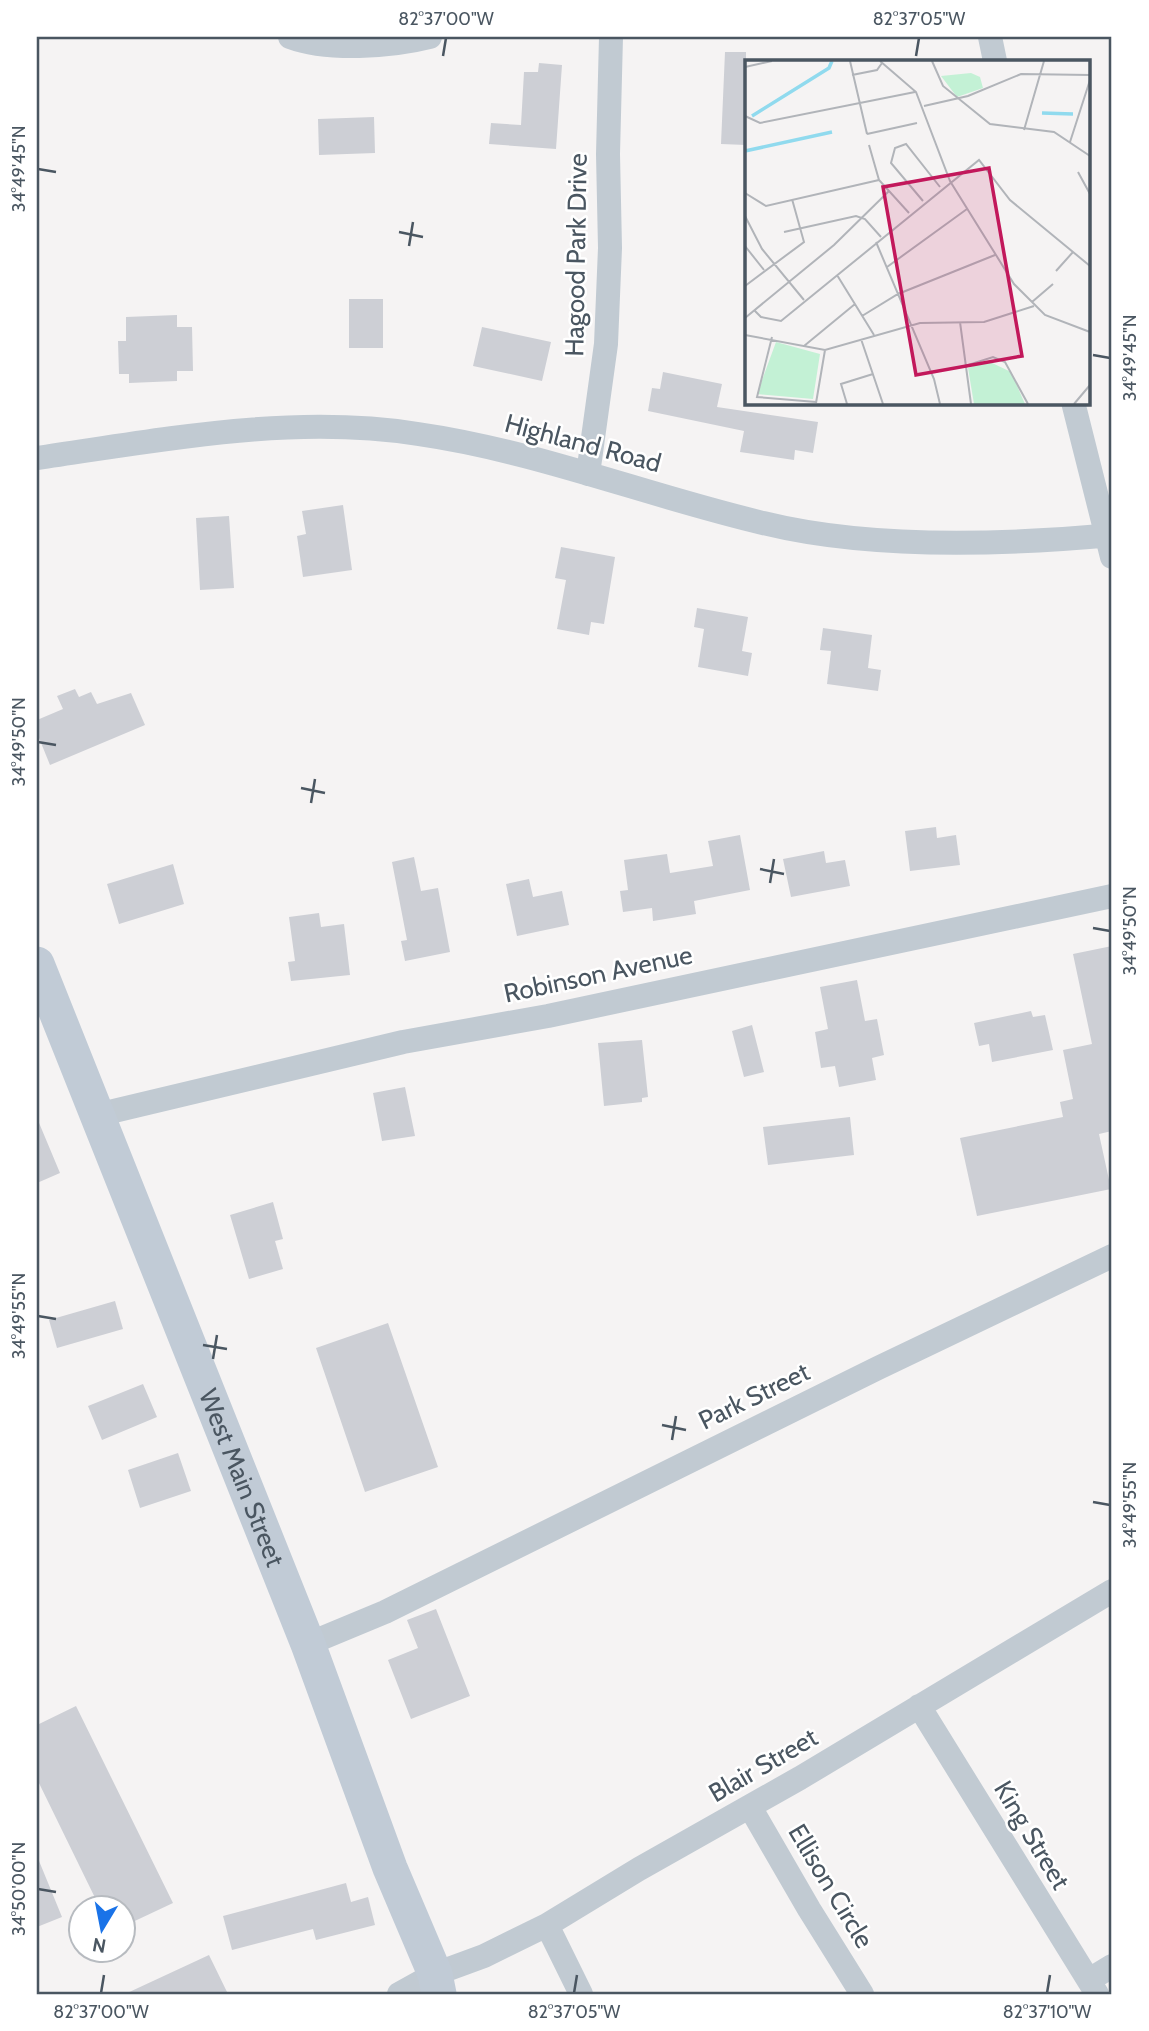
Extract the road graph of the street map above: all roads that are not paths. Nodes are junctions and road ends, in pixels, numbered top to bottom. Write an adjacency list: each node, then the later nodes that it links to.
1 (290, 37): 2 (street)
2 (430, 37)
3 (611, 37): 8 (street, Hagood Park Drive)
4 (989, 37): 5 (street)
5 (995, 60)
6 (1074, 404): 9 (street)
7 (37, 458): 8 (street, Highland Road)
8 (588, 474): 9 (street, Highland Road)
9 (1110, 543)
10 (1112, 896): 12 (street, Robinson Avenue)
11 (37, 964): 12 (main road, West Main Street)
12 (97, 1115): 15 (main road, West Main Street)
13 (1112, 1256): 15 (street, Park Street)
14 (1112, 1591): 16 (street, Blair Street)
15 (308, 1644): 20 (main road, West Main Street)
16 (919, 1706): 17 (street, Blair Street); 21 (street, King Street)
17 (750, 1807): 18 (street, Blair Street); 24 (street, Ellison Circle)
18 (547, 1925): 20 (street, Blair Street); 23 (street)
19 (1112, 1966): 21 (street)
20 (437, 1984): 22 (street, Blair Street)
21 (1093, 1987)
22 (399, 1994)
23 (581, 1994)
24 (862, 1994)

